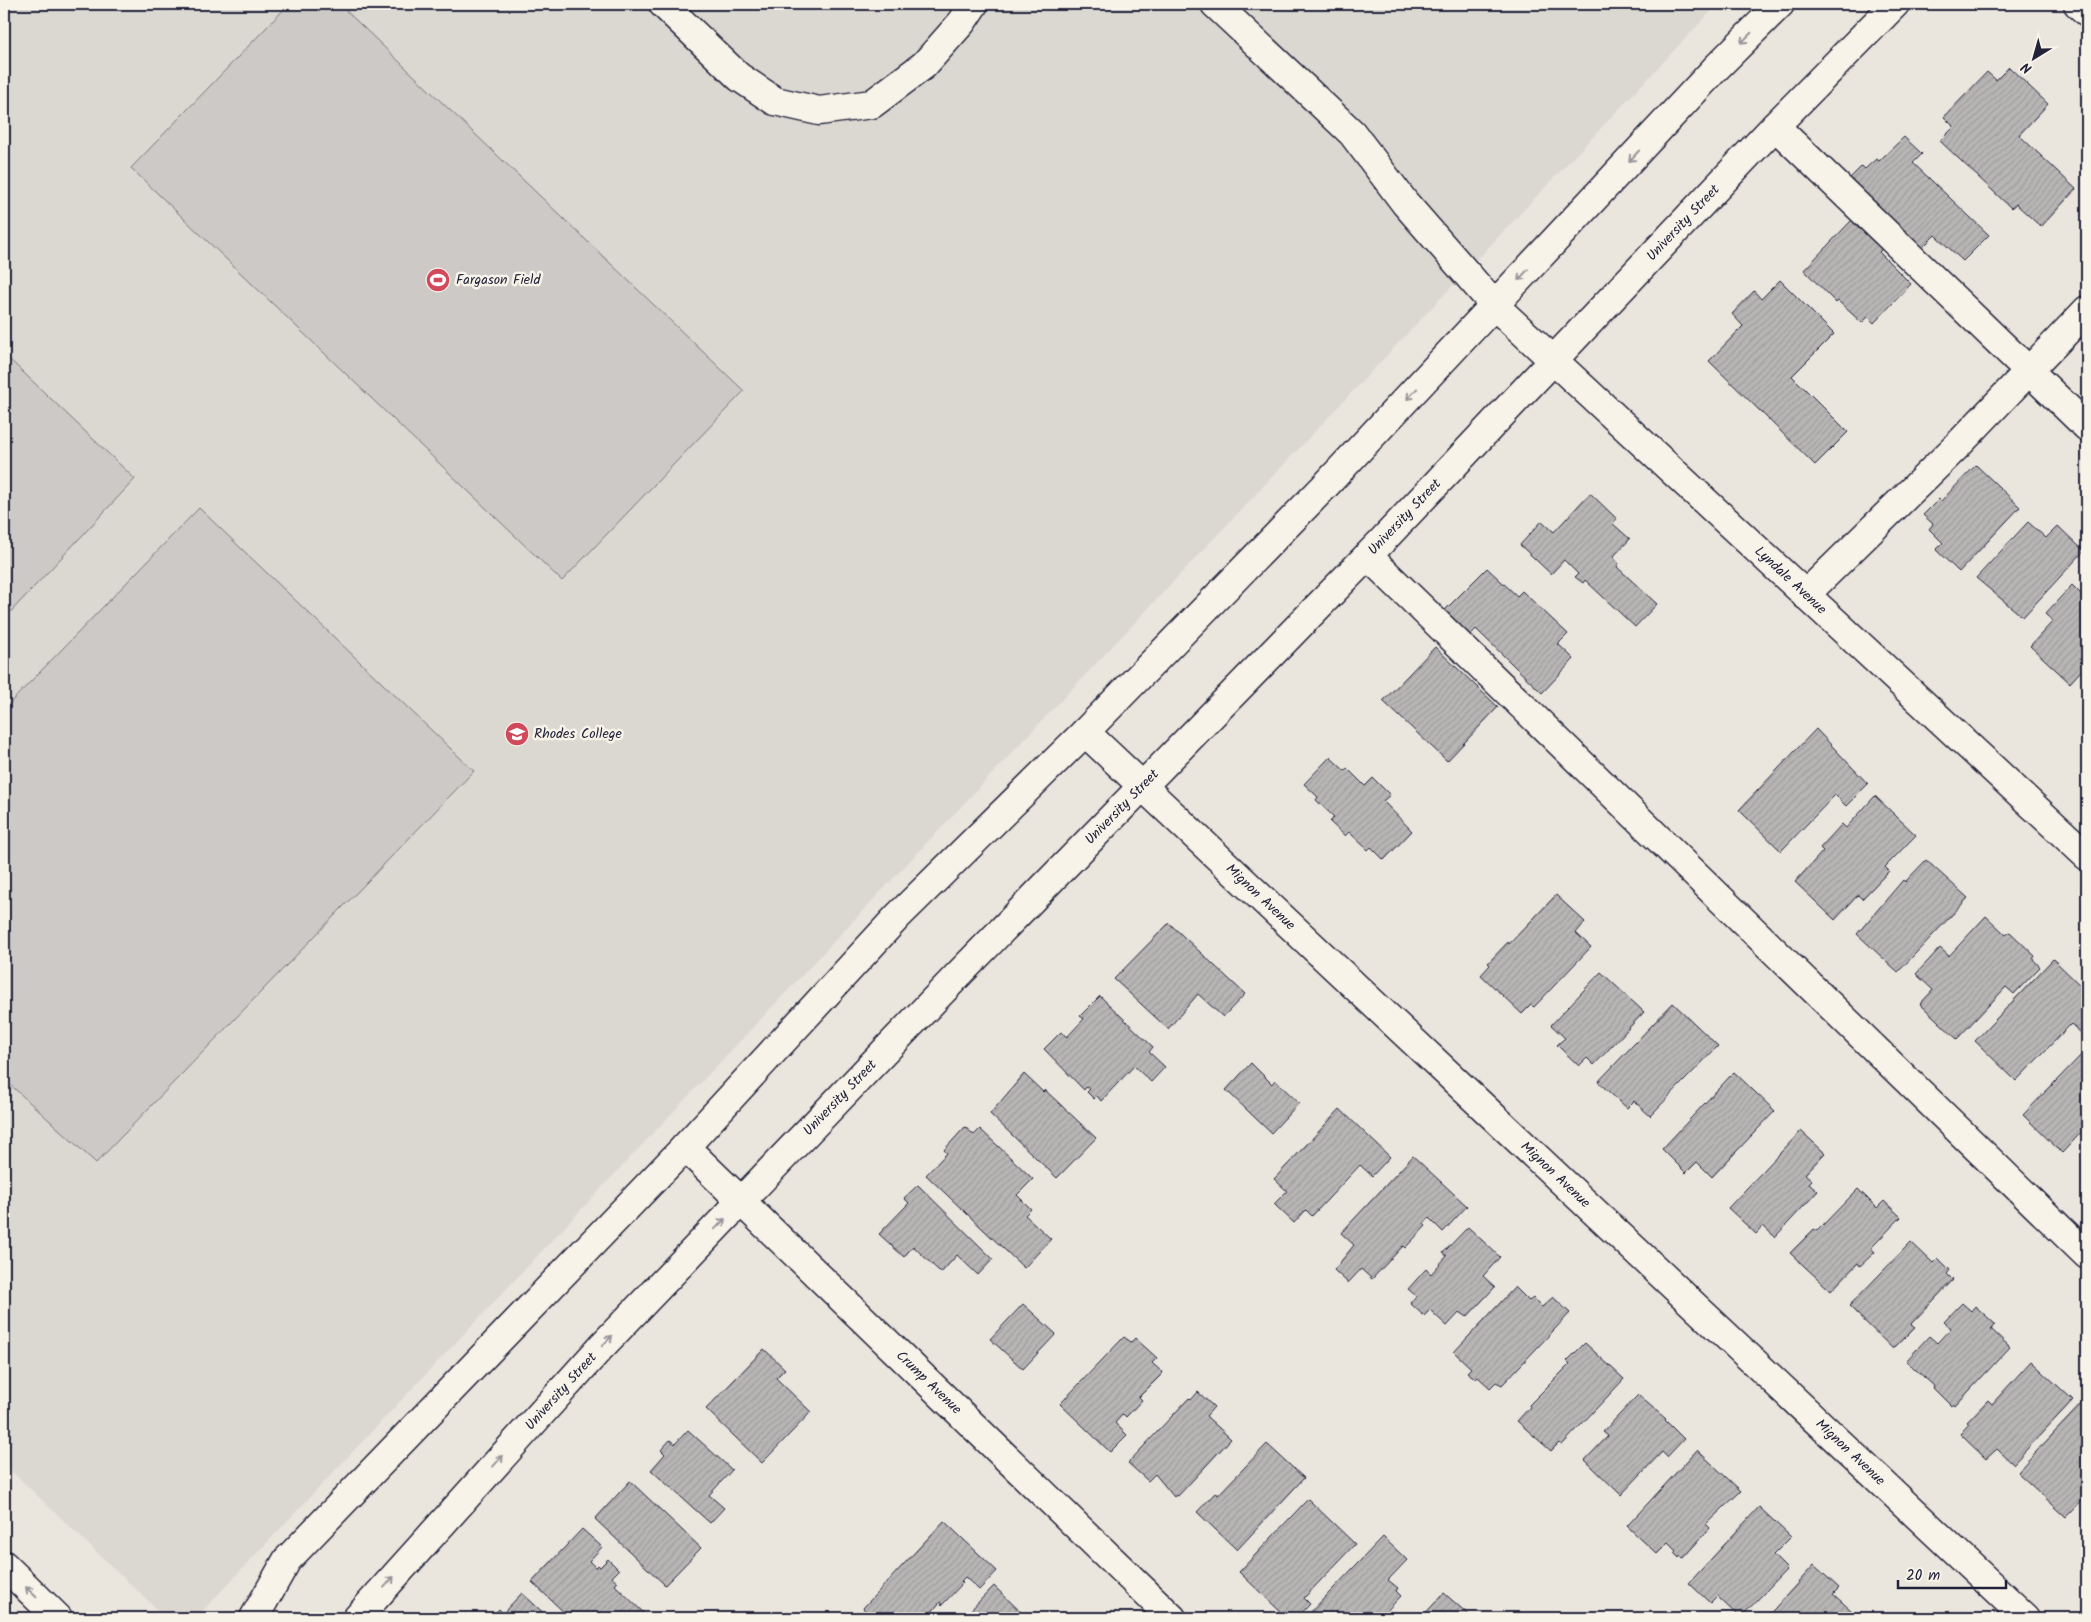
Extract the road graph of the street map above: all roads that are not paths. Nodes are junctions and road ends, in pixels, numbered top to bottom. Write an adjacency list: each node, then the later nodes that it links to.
1 (663, 4): 2 (main road)
2 (974, 4)
3 (1215, 4): 9 (main road, Lyndale Avenue)
4 (1780, 4): 9 (main road, one-way to 9)
5 (1895, 4): 8 (main road, University Street)
6 (2078, 4): 7 (main road)
7 (2087, 12)
8 (1775, 126): 11 (main road, University Street); 12 (main road)
9 (1495, 306): 11 (main road, Lyndale Avenue); 16 (main road, one-way to 16)
10 (2087, 310): 12 (main road)
11 (1552, 360): 14 (main road, University Street); 15 (main road, Lyndale Avenue)
12 (2029, 371): 13 (main road); 15 (main road)
13 (2087, 427)
14 (1368, 556): 17 (main road, University Street); 21 (main road)
15 (1805, 595): 18 (main road, Lyndale Avenue)
16 (1085, 732): 17 (main road, Mignon Avenue); 19 (main road)
17 (1143, 786): 20 (main road, University Street); 27 (main road, Mignon Avenue)
18 (2087, 856)
19 (685, 1147): 20 (main road, Crump Avenue); 24 (main road)
20 (741, 1202): 25 (main road, University Street, one-way to 20); 26 (main road, Crump Avenue)
21 (2087, 1255)
22 (4, 1565): 23 (main road, one-way to 22)
23 (58, 1618)
24 (254, 1618)
25 (356, 1618)
26 (1172, 1618)
27 (2026, 1618)

